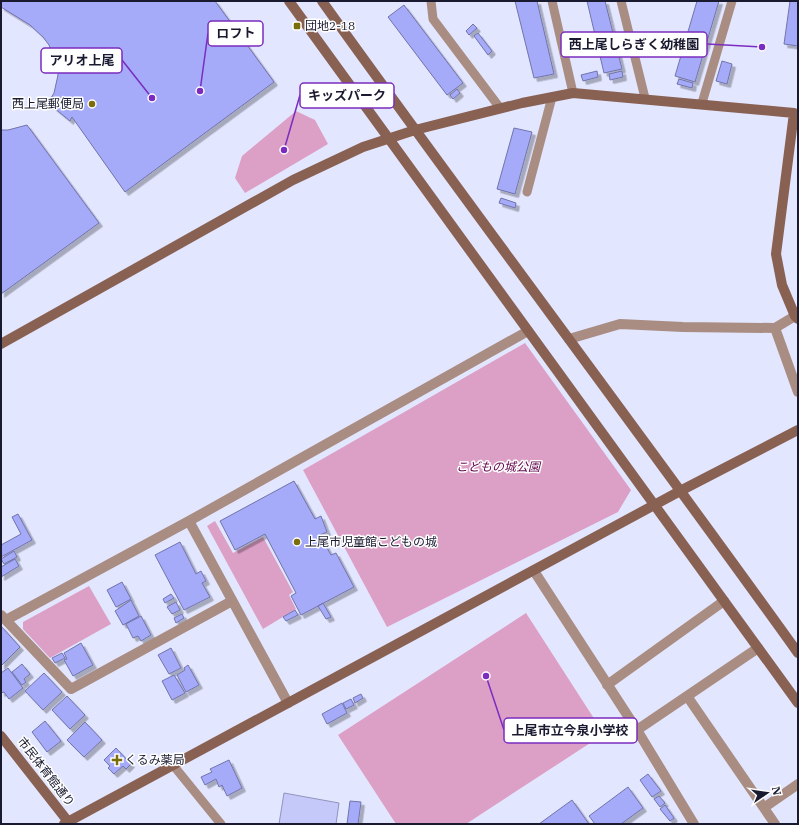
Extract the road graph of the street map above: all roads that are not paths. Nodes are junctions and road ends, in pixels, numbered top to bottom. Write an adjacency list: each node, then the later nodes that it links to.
1 (289, 1): 14 (street)
2 (430, 1): 11 (lane)
3 (552, 1): 7 (lane)
4 (622, 1): 9 (lane)
5 (732, 1): 10 (lane)
6 (326, 2): 13 (street)
7 (573, 92): 8 (street); 9 (street)
8 (552, 97): 11 (street); 15 (lane)
9 (645, 98): 10 (street)
10 (702, 103): 12 (street)
11 (500, 108): 13 (street)
12 (796, 113): 16 (street)
13 (415, 130): 14 (street); 19 (street)
14 (387, 138): 18 (street); 20 (street)
15 (527, 192)
16 (796, 318): 17 (street)
17 (775, 328): 19 (street); 21 (street)
18 (528, 331): 24 (street); 25 (street)
19 (569, 339): 23 (street)
20 (1, 344)
21 (798, 392)
22 (798, 430): 23 (street)
23 (682, 490): 24 (street); 31 (street)
24 (655, 505): 26 (street); 28 (street)
25 (189, 522): 27 (street); 29 (street)
26 (534, 571): 32 (street); 34 (street)
27 (232, 601): 29 (street); 34 (street)
28 (724, 601): 30 (street); 32 (street)
29 (4, 618)
30 (758, 648): 33 (street); 35 (street)
31 (798, 653)
32 (607, 685): 36 (street)
33 (687, 696): 36 (street); 40 (street)
34 (288, 703): 38 (street)
35 (798, 703)
36 (636, 730): 43 (street)
37 (1, 736): 41 (street, 市民体育館通り)
38 (174, 765): 41 (street); 42 (lane)
39 (798, 784): 40 (street)
40 (764, 807): 44 (street)
41 (67, 823)
42 (221, 824)
43 (694, 824)
44 (775, 824)

